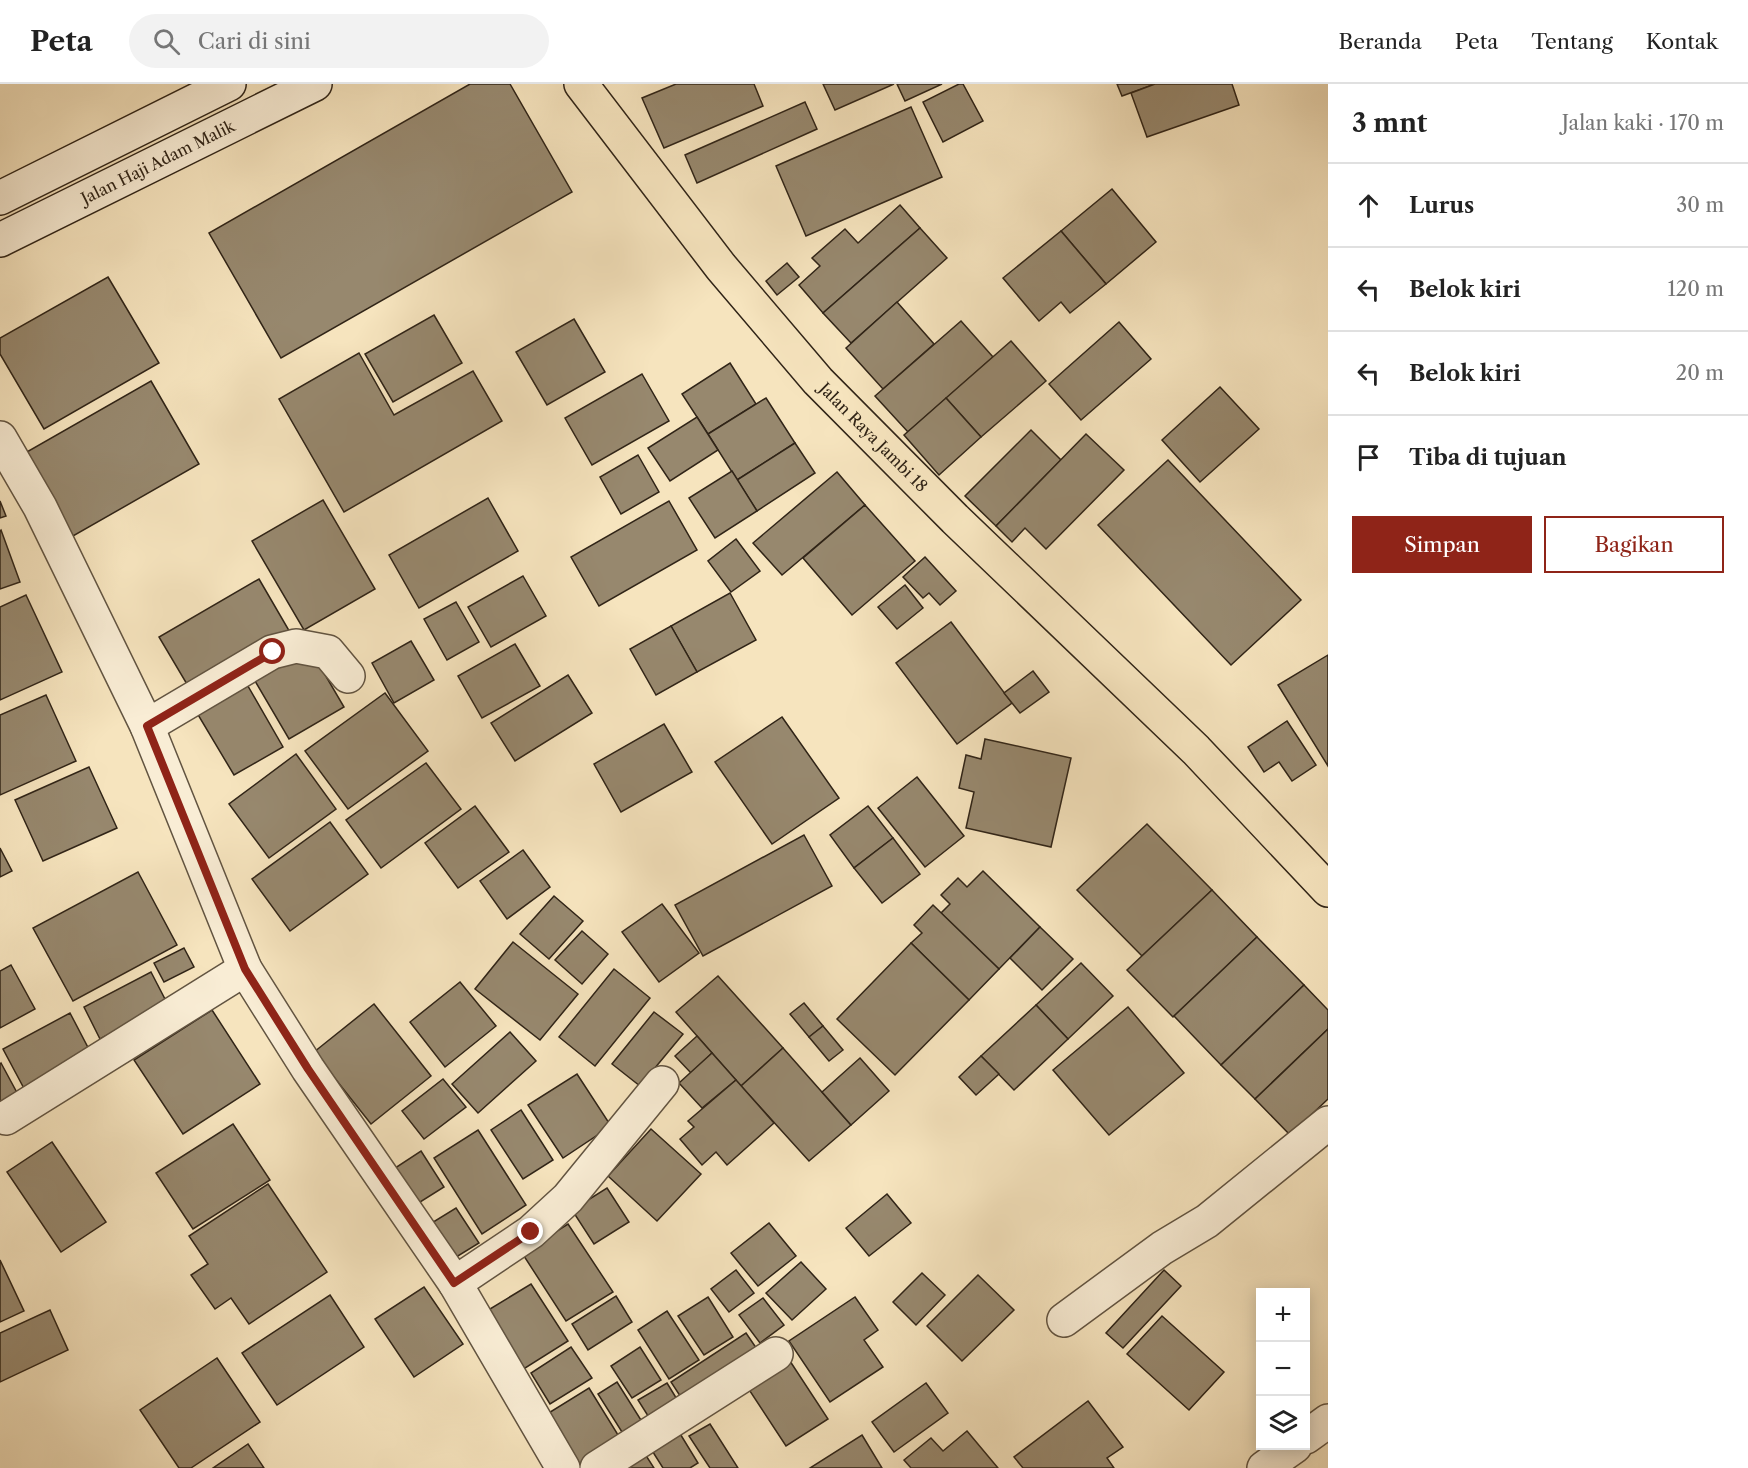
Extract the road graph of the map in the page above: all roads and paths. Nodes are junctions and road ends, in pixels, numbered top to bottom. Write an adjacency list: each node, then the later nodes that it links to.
1 (229, 84): 4 (street)
2 (315, 84): 5 (street, Jalan Haji Adam Malik)
3 (584, 88): 9 (main road, Jalan Raya Jambi 18)
4 (0, 198)
5 (0, 240)
6 (0, 438): 8 (street)
7 (348, 676): 8 (street)
8 (147, 726): 10 (street)
9 (1328, 890)
10 (245, 969): 12 (street); 14 (street)
11 (662, 1083): 14 (street)
12 (6, 1118)
13 (1328, 1123): 15 (street)
14 (454, 1283): 20 (street)
15 (1064, 1320)
16 (776, 1354): 21 (street)
17 (1328, 1421): 18 (street)
18 (1310, 1434)
19 (1289, 1450): 22 (street)
20 (563, 1468)
21 (597, 1468)
22 (1264, 1468)

